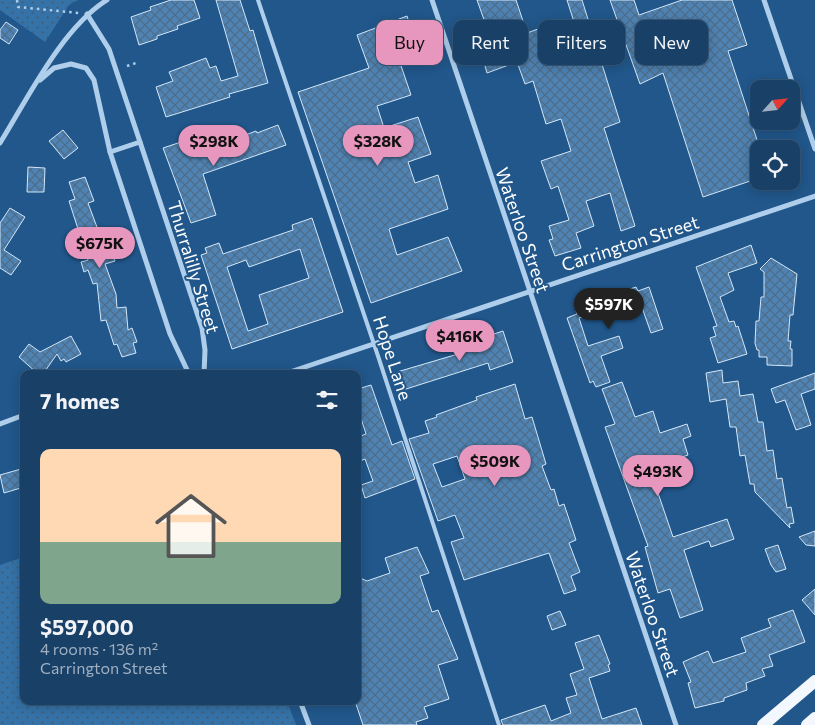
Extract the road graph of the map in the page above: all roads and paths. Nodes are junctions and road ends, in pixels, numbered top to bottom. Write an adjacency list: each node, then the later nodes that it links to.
1 (17, 0): 6 (path)
2 (107, 0): 6 (street)
3 (258, 0): 16 (lane, Hope Lane)
4 (432, 0): 15 (street, Waterloo Street)
5 (764, 0): 12 (street)
6 (88, 14): 9 (street); 10 (street, Thurralilly Street)
7 (139, 62): 8 (path)
8 (127, 66)
9 (40, 80): 11 (street); 13 (street)
10 (140, 142): 13 (street); 18 (street, Thurralilly Street)
11 (0, 143)
12 (815, 149)
13 (110, 152): 17 (street)
14 (815, 196): 15 (street, Carrington Street)
15 (529, 291): 16 (street, Carrington Street); 27 (street, Waterloo Street)
16 (374, 344): 19 (street, Carrington Street); 26 (lane, Hope Lane)
17 (187, 370)
18 (204, 370)
19 (296, 370)
20 (20, 416): 21 (street)
21 (0, 424)
22 (815, 681): 28 (main road)
23 (302, 705): 25 (street)
24 (815, 718): 29 (main road)
25 (309, 725)
26 (499, 725)
27 (676, 725)
28 (763, 725)
29 (807, 725)

